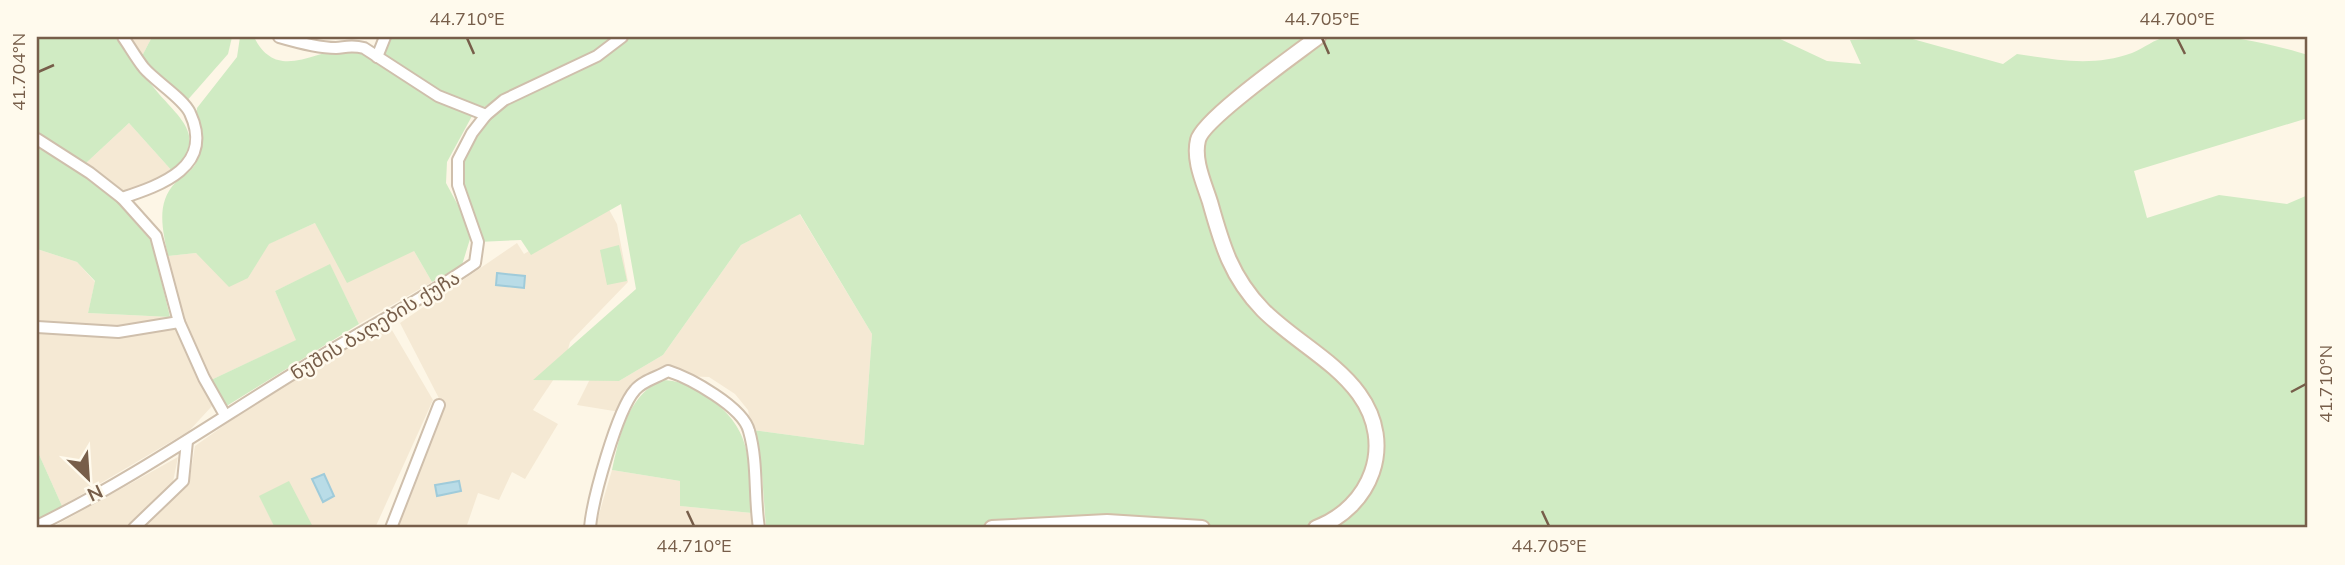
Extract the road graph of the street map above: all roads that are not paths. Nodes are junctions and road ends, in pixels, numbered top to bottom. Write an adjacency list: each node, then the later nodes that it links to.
1 (123, 37): 9 (street)
2 (279, 37): 6 (street)
3 (385, 37): 6 (street)
4 (622, 37): 7 (street, ნუშის ბაღების ქუჩა)
5 (1318, 37): 22 (main road)
6 (377, 57): 7 (street)
7 (486, 115): 13 (street, ნუშის ბაღების ქუჩა)
8 (37, 139): 9 (street)
9 (122, 198): 10 (street)
10 (179, 322): 11 (street); 13 (street)
11 (37, 327)
12 (439, 405): 17 (street)
13 (225, 415): 14 (street, ნუშის ბაღების ქუჩა)
14 (187, 440): 15 (street, ნუშის ბაღების ქუჩა); 16 (street)
15 (37, 526)
16 (134, 528)
17 (391, 528)
18 (590, 528): 19 (street)
19 (759, 528)
20 (992, 528): 21 (main road)
21 (1202, 528)
22 (1316, 528)

